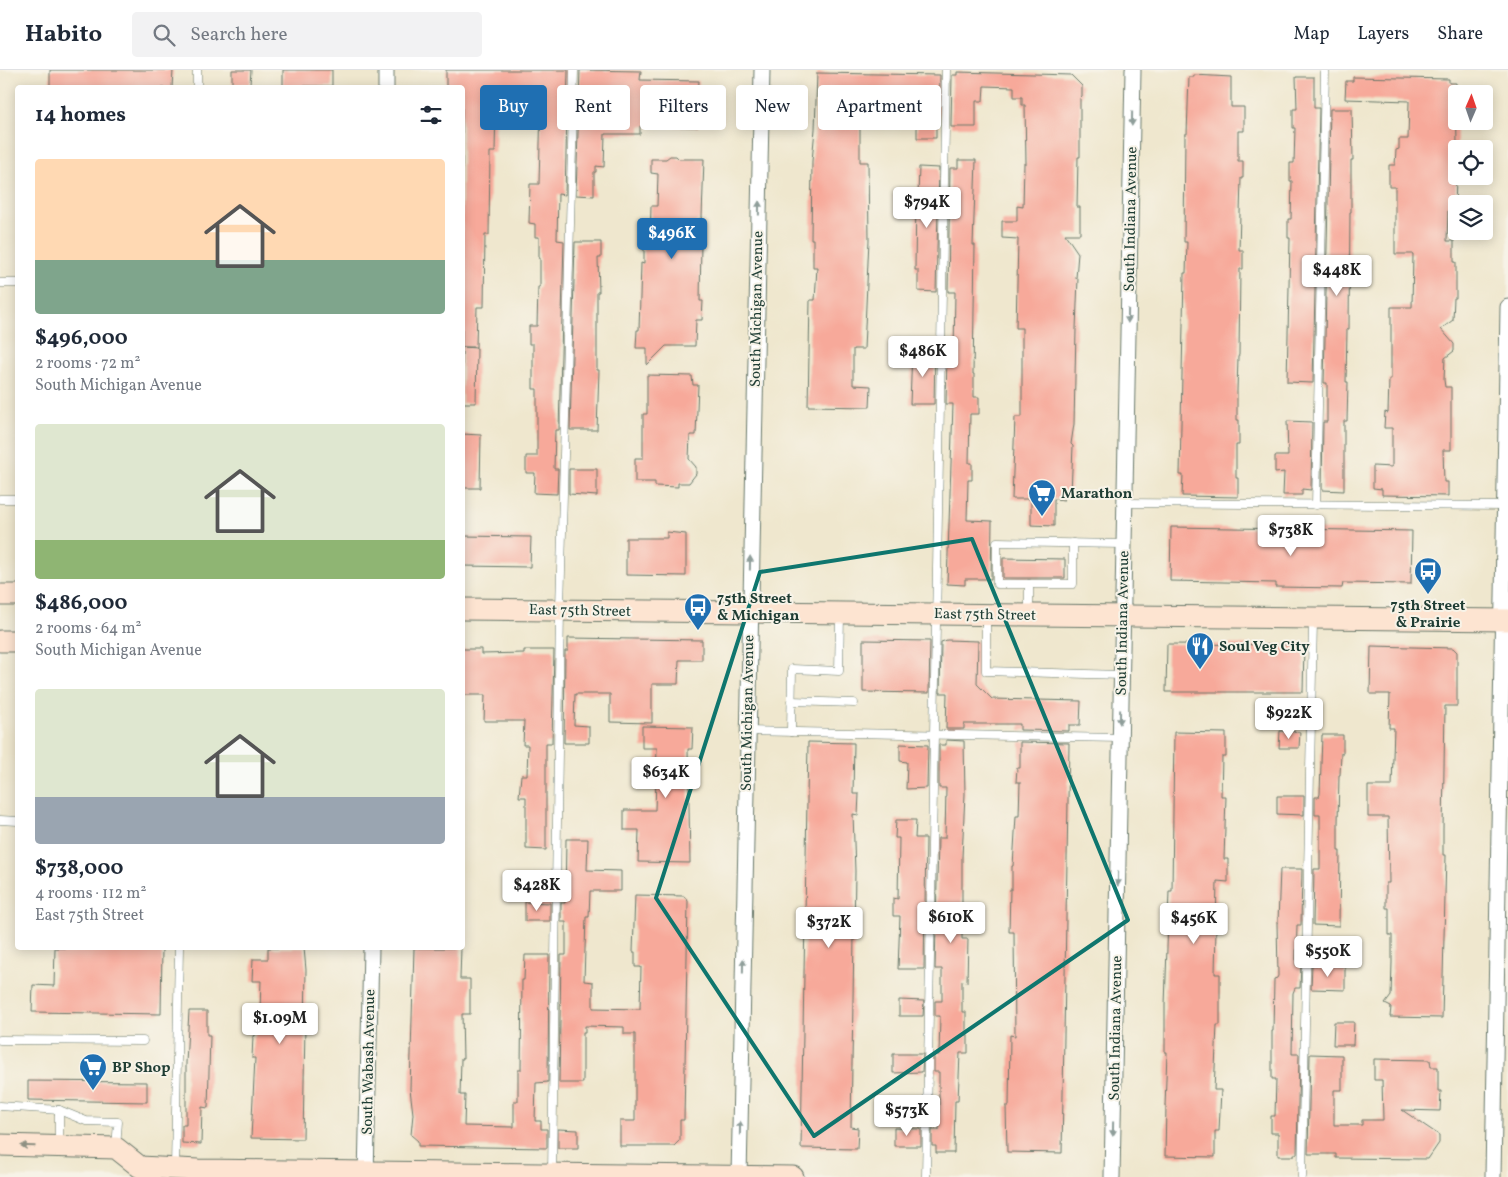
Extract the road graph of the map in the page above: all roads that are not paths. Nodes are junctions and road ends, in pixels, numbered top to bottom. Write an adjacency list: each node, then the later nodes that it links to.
1 (197, 70): 8 (lane)
2 (386, 70): 9 (street)
3 (574, 70): 24 (lane)
4 (762, 70): 25 (street, South Michigan Avenue, one-way to 4)
5 (946, 70): 27 (lane)
6 (1132, 70): 15 (street, South Indiana Avenue, one-way to 15)
7 (1325, 70): 16 (lane)
8 (197, 85)
9 (386, 85)
10 (0, 283): 11 (lane)
11 (15, 283)
12 (1508, 307): 17 (street)
13 (0, 500): 14 (lane)
14 (15, 500)
15 (1124, 502): 16 (lane); 19 (street, South Indiana Avenue)
16 (1316, 504): 17 (lane)
17 (1506, 506): 32 (street)
18 (1073, 543): 19 (lane); 20 (lane); 20 (lane)
19 (1123, 544): 30 (street, South Indiana Avenue)
20 (1029, 584): 29 (lane)
21 (0, 595): 22 (street)
22 (15, 595)
23 (465, 608): 24 (street, East 75th Street)
24 (560, 610): 25 (street, East 75th Street); 56 (lane)
25 (749, 612): 26 (street, East 75th Street); 38 (street, South Michigan Avenue)
26 (840, 613): 27 (street, East 75th Street); 36 (lane)
27 (937, 614): 28 (street, East 75th Street); 40 (lane)
28 (986, 614): 29 (street, East 75th Street); 35 (lane)
29 (1029, 615): 30 (street, East 75th Street)
30 (1122, 616): 31 (street, East 75th Street); 35 (street, South Indiana Avenue)
31 (1313, 618): 32 (street, East 75th Street); 61 (lane)
32 (1505, 620): 62 (street)
33 (0, 641): 34 (street)
34 (15, 641)
35 (1121, 675): 41 (street, South Indiana Avenue, one-way to 41)
36 (791, 701): 37 (lane); 39 (lane)
37 (854, 703)
38 (747, 732): 39 (lane); 57 (street, South Michigan Avenue, one-way to 38)
39 (791, 732): 40 (lane)
40 (935, 735): 41 (lane); 59 (lane)
41 (1120, 738): 60 (street, South Indiana Avenue, one-way to 60)
42 (0, 820): 43 (lane)
43 (15, 820)
44 (179, 950): 53 (lane)
45 (371, 950): 55 (street, South Wabash Avenue)
46 (0, 1040): 47 (lane)
47 (143, 1041)
48 (0, 1106): 49 (lane)
49 (59, 1110): 51 (lane); 52 (lane)
50 (0, 1145): 51 (street, one-way to 50)
51 (59, 1147): 52 (street)
52 (116, 1148): 54 (street)
53 (175, 1173): 54 (street); 55 (street)
54 (135, 1174)
55 (366, 1174): 56 (street)
56 (552, 1175): 57 (street)
57 (739, 1177): 58 (street)
58 (793, 1177)
59 (926, 1177)
60 (1112, 1177)
61 (1302, 1177)
62 (1493, 1177)

